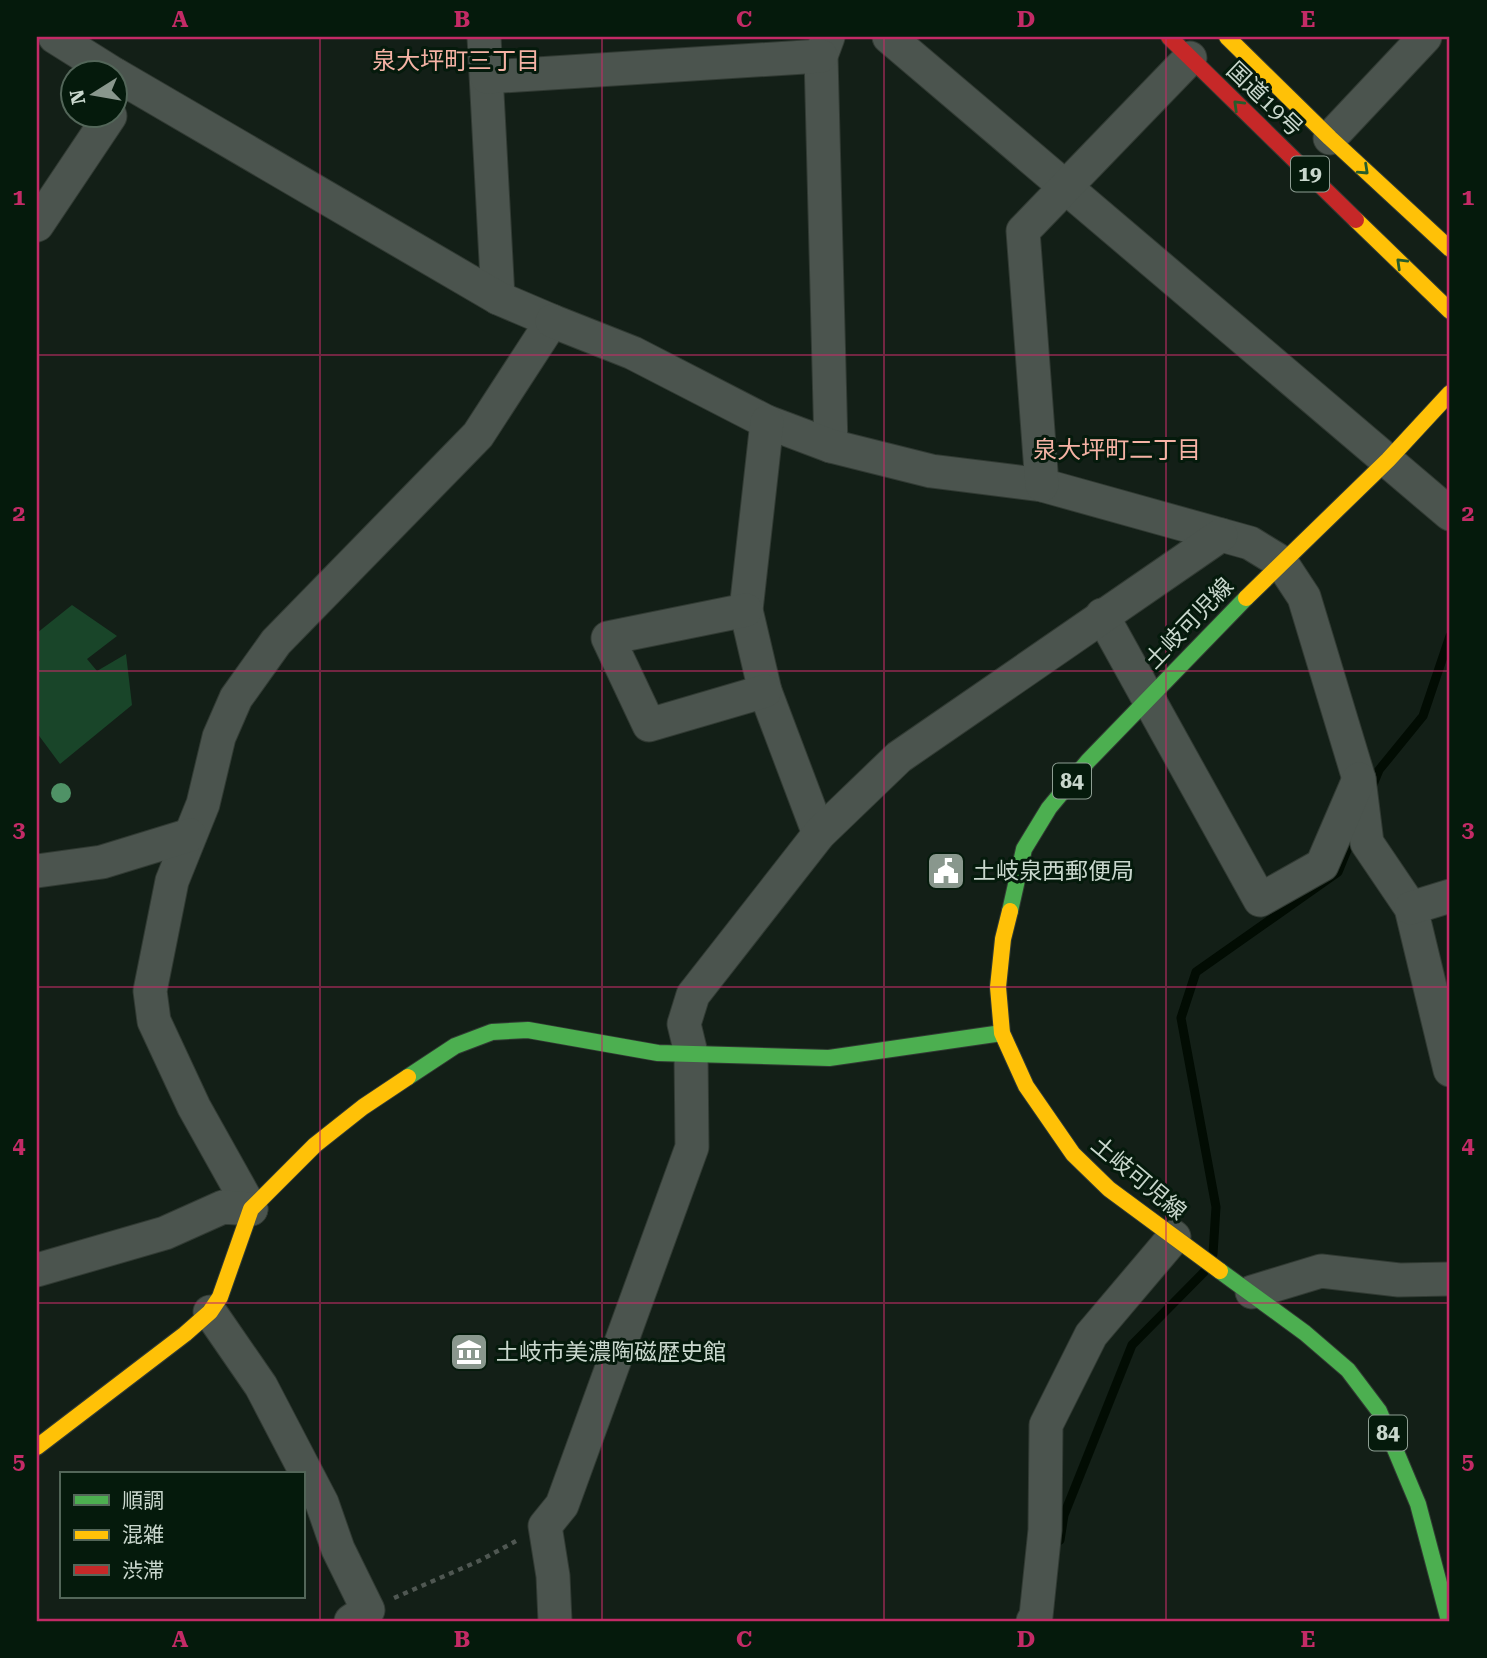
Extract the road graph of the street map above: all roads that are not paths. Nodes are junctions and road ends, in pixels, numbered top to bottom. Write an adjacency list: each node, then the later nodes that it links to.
1 (484, 37): 9 (street)
2 (889, 37): 13 (street)
3 (1227, 37): 12 (main road, 国道19号 / 19)
4 (1425, 37): 12 (street)
5 (57, 38): 8 (street)
6 (825, 46): 9 (street); 21 (street)
7 (1180, 47): 13 (street); 17 (main road, 国道19号 / 19, one-way to 7)
8 (86, 60)
9 (487, 77): 16 (street)
10 (130, 91): 16 (street)
11 (101, 130): 14 (street)
12 (1329, 138): 15 (main road, 国道19号 / 19, one-way to 15)
13 (1066, 185): 22 (street); 23 (street)
14 (37, 225)
15 (1450, 249)
16 (498, 298): 18 (street)
17 (1450, 311)
18 (552, 321): 20 (street); 33 (street)
19 (1450, 393): 22 (main road, 土岐可児線 / 84)
20 (767, 422): 21 (street); 27 (street)
21 (831, 446): 23 (street)
22 (1388, 460): 24 (street); 26 (main road, 土岐可児線 / 84)
23 (1042, 485): 25 (street)
24 (1450, 514)
25 (1221, 535): 26 (street); 28 (street)
26 (1281, 562): 30 (main road, 土岐可児線 / 84); 31 (street)
27 (746, 610): 29 (street); 29 (street)
28 (1102, 615): 30 (street); 32 (street)
29 (765, 691): 32 (street)
30 (1147, 699): 31 (street); 37 (main road, 土岐可児線 / 84)
31 (1359, 779): 36 (street)
32 (819, 834): 38 (street)
33 (190, 835): 34 (street); 40 (street)
34 (37, 871)
35 (1450, 896): 36 (street)
36 (1411, 908): 39 (street)
37 (1002, 1033): 38 (main road); 41 (main road, 土岐可児線 / 84)
38 (691, 1053): 40 (main road); 48 (street)
39 (1450, 1070)
40 (251, 1209): 42 (street); 45 (main road)
41 (1180, 1242): 44 (main road, 土岐可児線 / 84); 49 (street)
42 (37, 1270)
43 (1450, 1279): 44 (street)
44 (1240, 1285): 50 (main road, 土岐可児線 / 84)
45 (210, 1312): 46 (main road); 47 (street)
46 (37, 1447)
47 (359, 1616)
48 (555, 1621)
49 (1033, 1621)
50 (1449, 1621)

